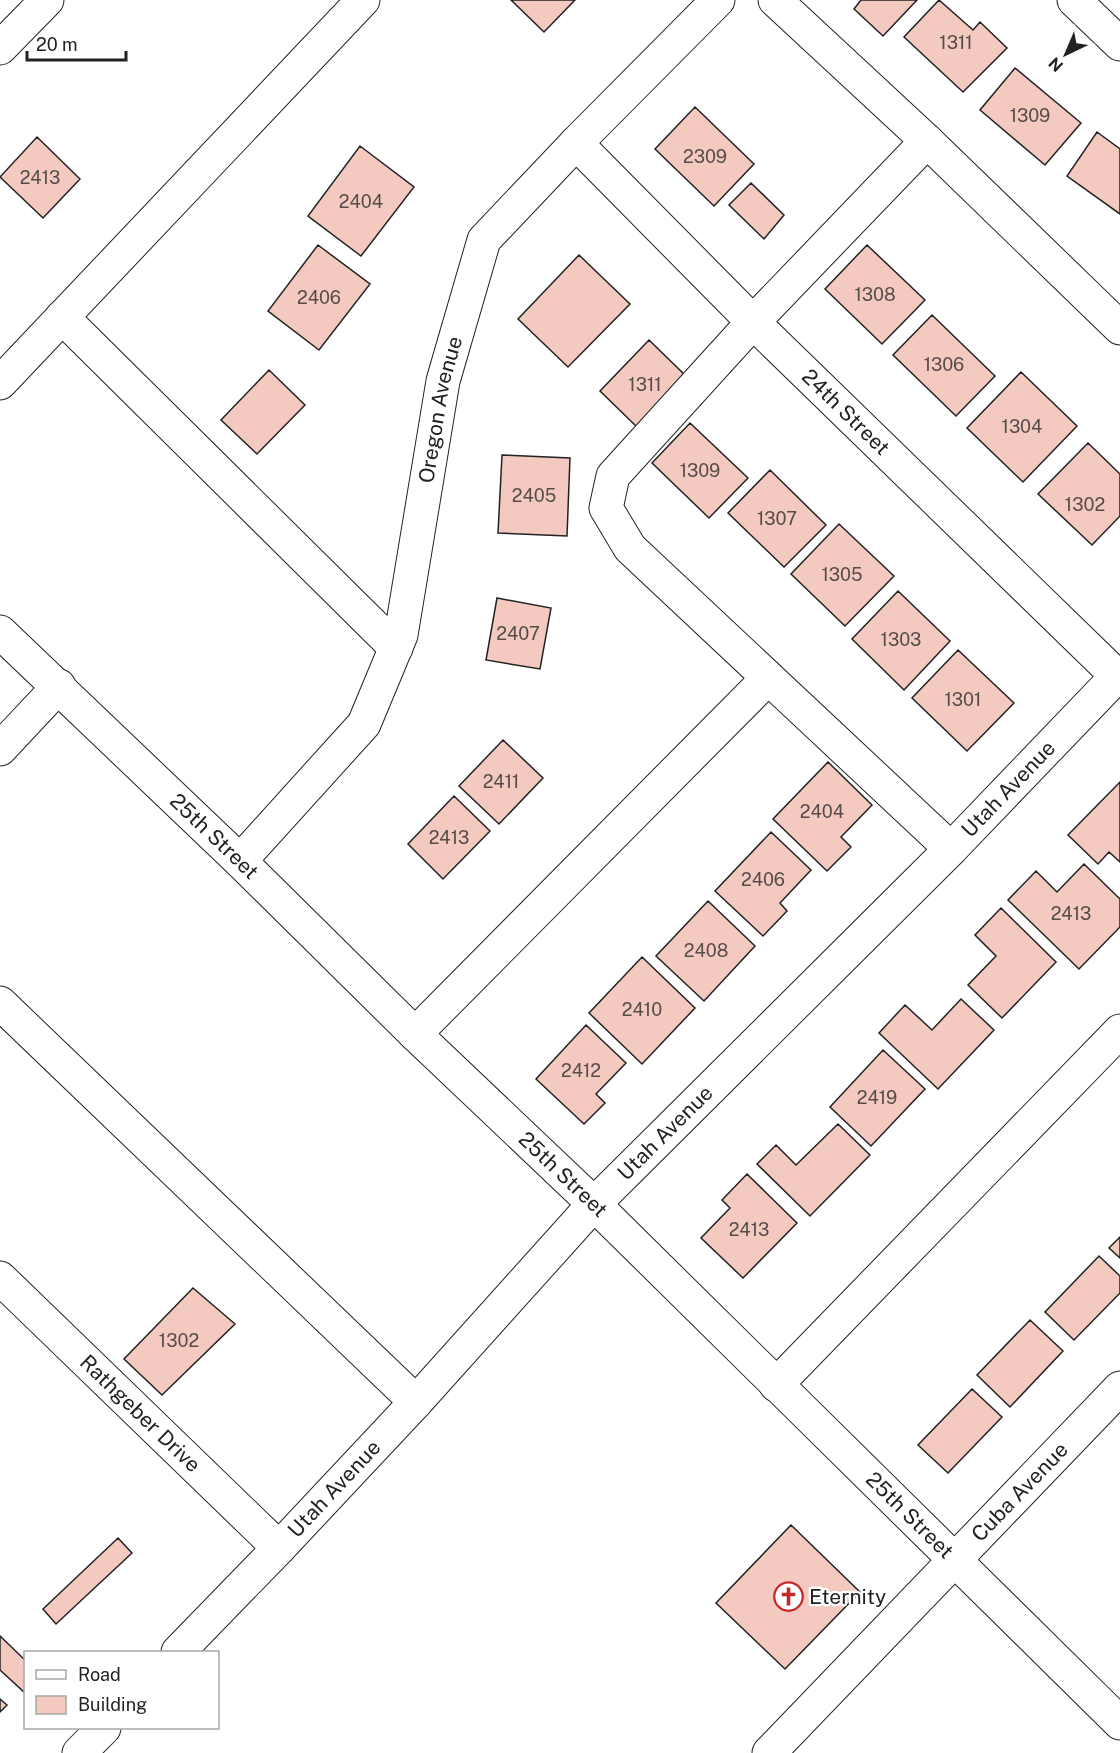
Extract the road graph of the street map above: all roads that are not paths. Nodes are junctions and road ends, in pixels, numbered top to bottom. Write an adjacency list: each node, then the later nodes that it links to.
1 (46, 0): 7 (street)
2 (363, 0): 10 (street)
3 (718, 0): 9 (street, Oregon Avenue)
4 (775, 0): 8 (street)
5 (1074, 0): 6 (street)
6 (1120, 44)
7 (0, 48)
8 (927, 141): 11 (street); 12 (street)
9 (576, 143): 11 (street, 24th Street); 15 (street, Oregon Avenue)
10 (62, 317): 13 (street); 15 (street)
11 (753, 322): 16 (street, 24th Street); 17 (street)
12 (1120, 328)
13 (0, 383)
14 (0, 632): 18 (street, 25th Street)
15 (396, 648): 21 (street, Oregon Avenue)
16 (1118, 677): 20 (street, Utah Avenue)
17 (768, 678): 20 (street); 24 (street)
18 (59, 687): 19 (street); 21 (street, 25th Street)
19 (0, 749)
20 (951, 849): 25 (street, Utah Avenue)
21 (240, 861): 24 (street, 25th Street)
22 (0, 1003): 29 (street)
23 (1120, 1031): 27 (street)
24 (415, 1034): 25 (street, 25th Street)
25 (594, 1204): 27 (street, 25th Street); 29 (street, Utah Avenue)
26 (0, 1278): 30 (street, Rathgeber Drive)
27 (776, 1385): 31 (street, 25th Street)
28 (1120, 1388): 31 (street, Cuba Avenue)
29 (416, 1402): 30 (street, Utah Avenue)
30 (279, 1548): 32 (street, Utah Avenue)
31 (954, 1560): 33 (street, 25th Street); 36 (street, Cuba Avenue)
32 (180, 1651)
33 (1120, 1723)
34 (103, 1729): 35 (street)
35 (80, 1753)
36 (770, 1753)

